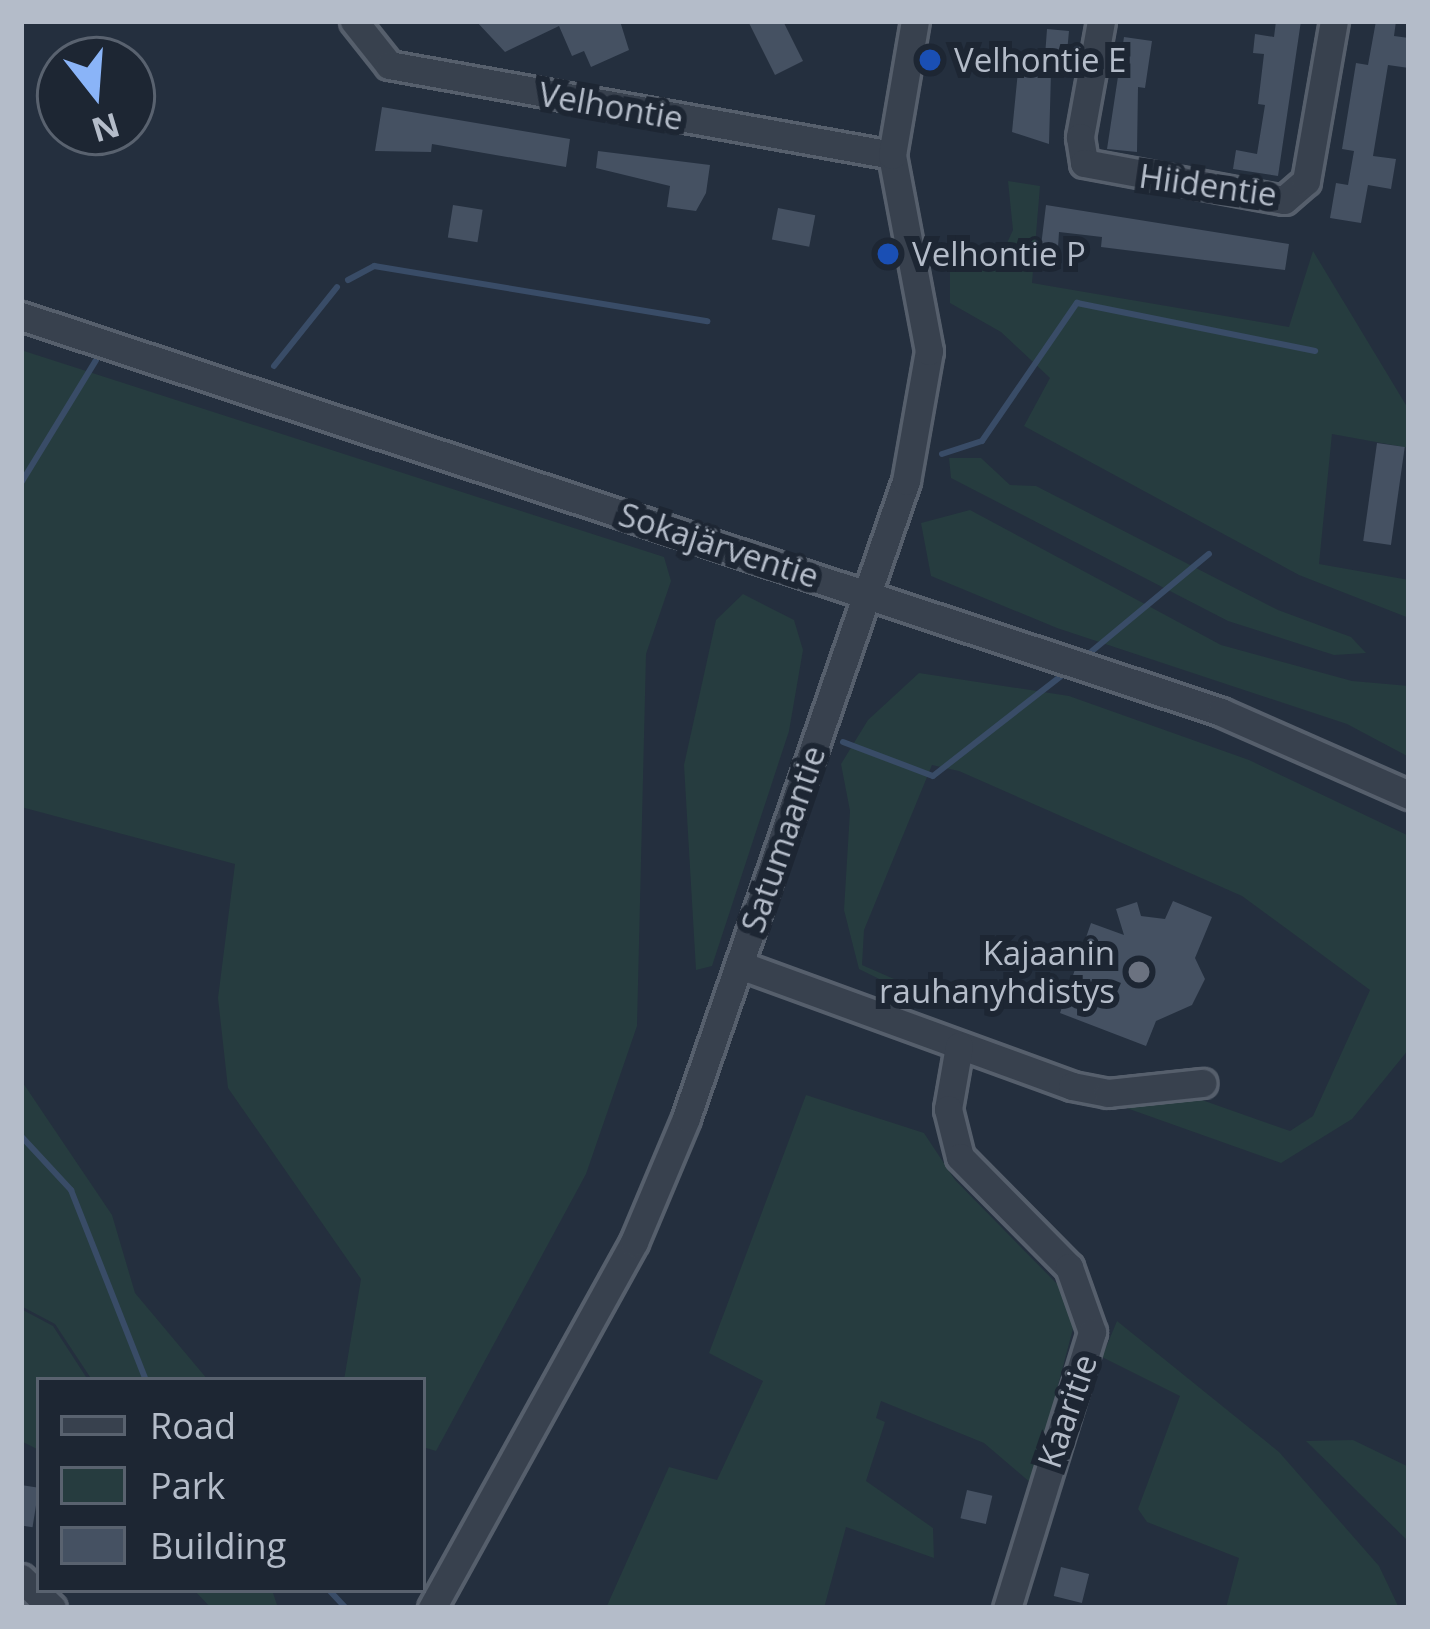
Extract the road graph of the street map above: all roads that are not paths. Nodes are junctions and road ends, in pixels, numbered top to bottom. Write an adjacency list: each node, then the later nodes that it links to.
1 (354, 21): 5 (street, Velhontie)
2 (915, 21): 5 (street, Satumaantie)
3 (1101, 21): 4 (street, Hiidentie)
4 (1334, 21)
5 (892, 154): 7 (street, Satumaantie)
6 (21, 316): 7 (street, Sokajärventie)
7 (868, 594): 8 (street, Sokajärventie); 9 (street, Satumaantie)
8 (1409, 795)
9 (740, 965): 10 (street); 12 (street, Satumaantie)
10 (959, 1046): 11 (street); 13 (street, Kaaritie)
11 (1202, 1084)
12 (432, 1608)
13 (1007, 1608)

